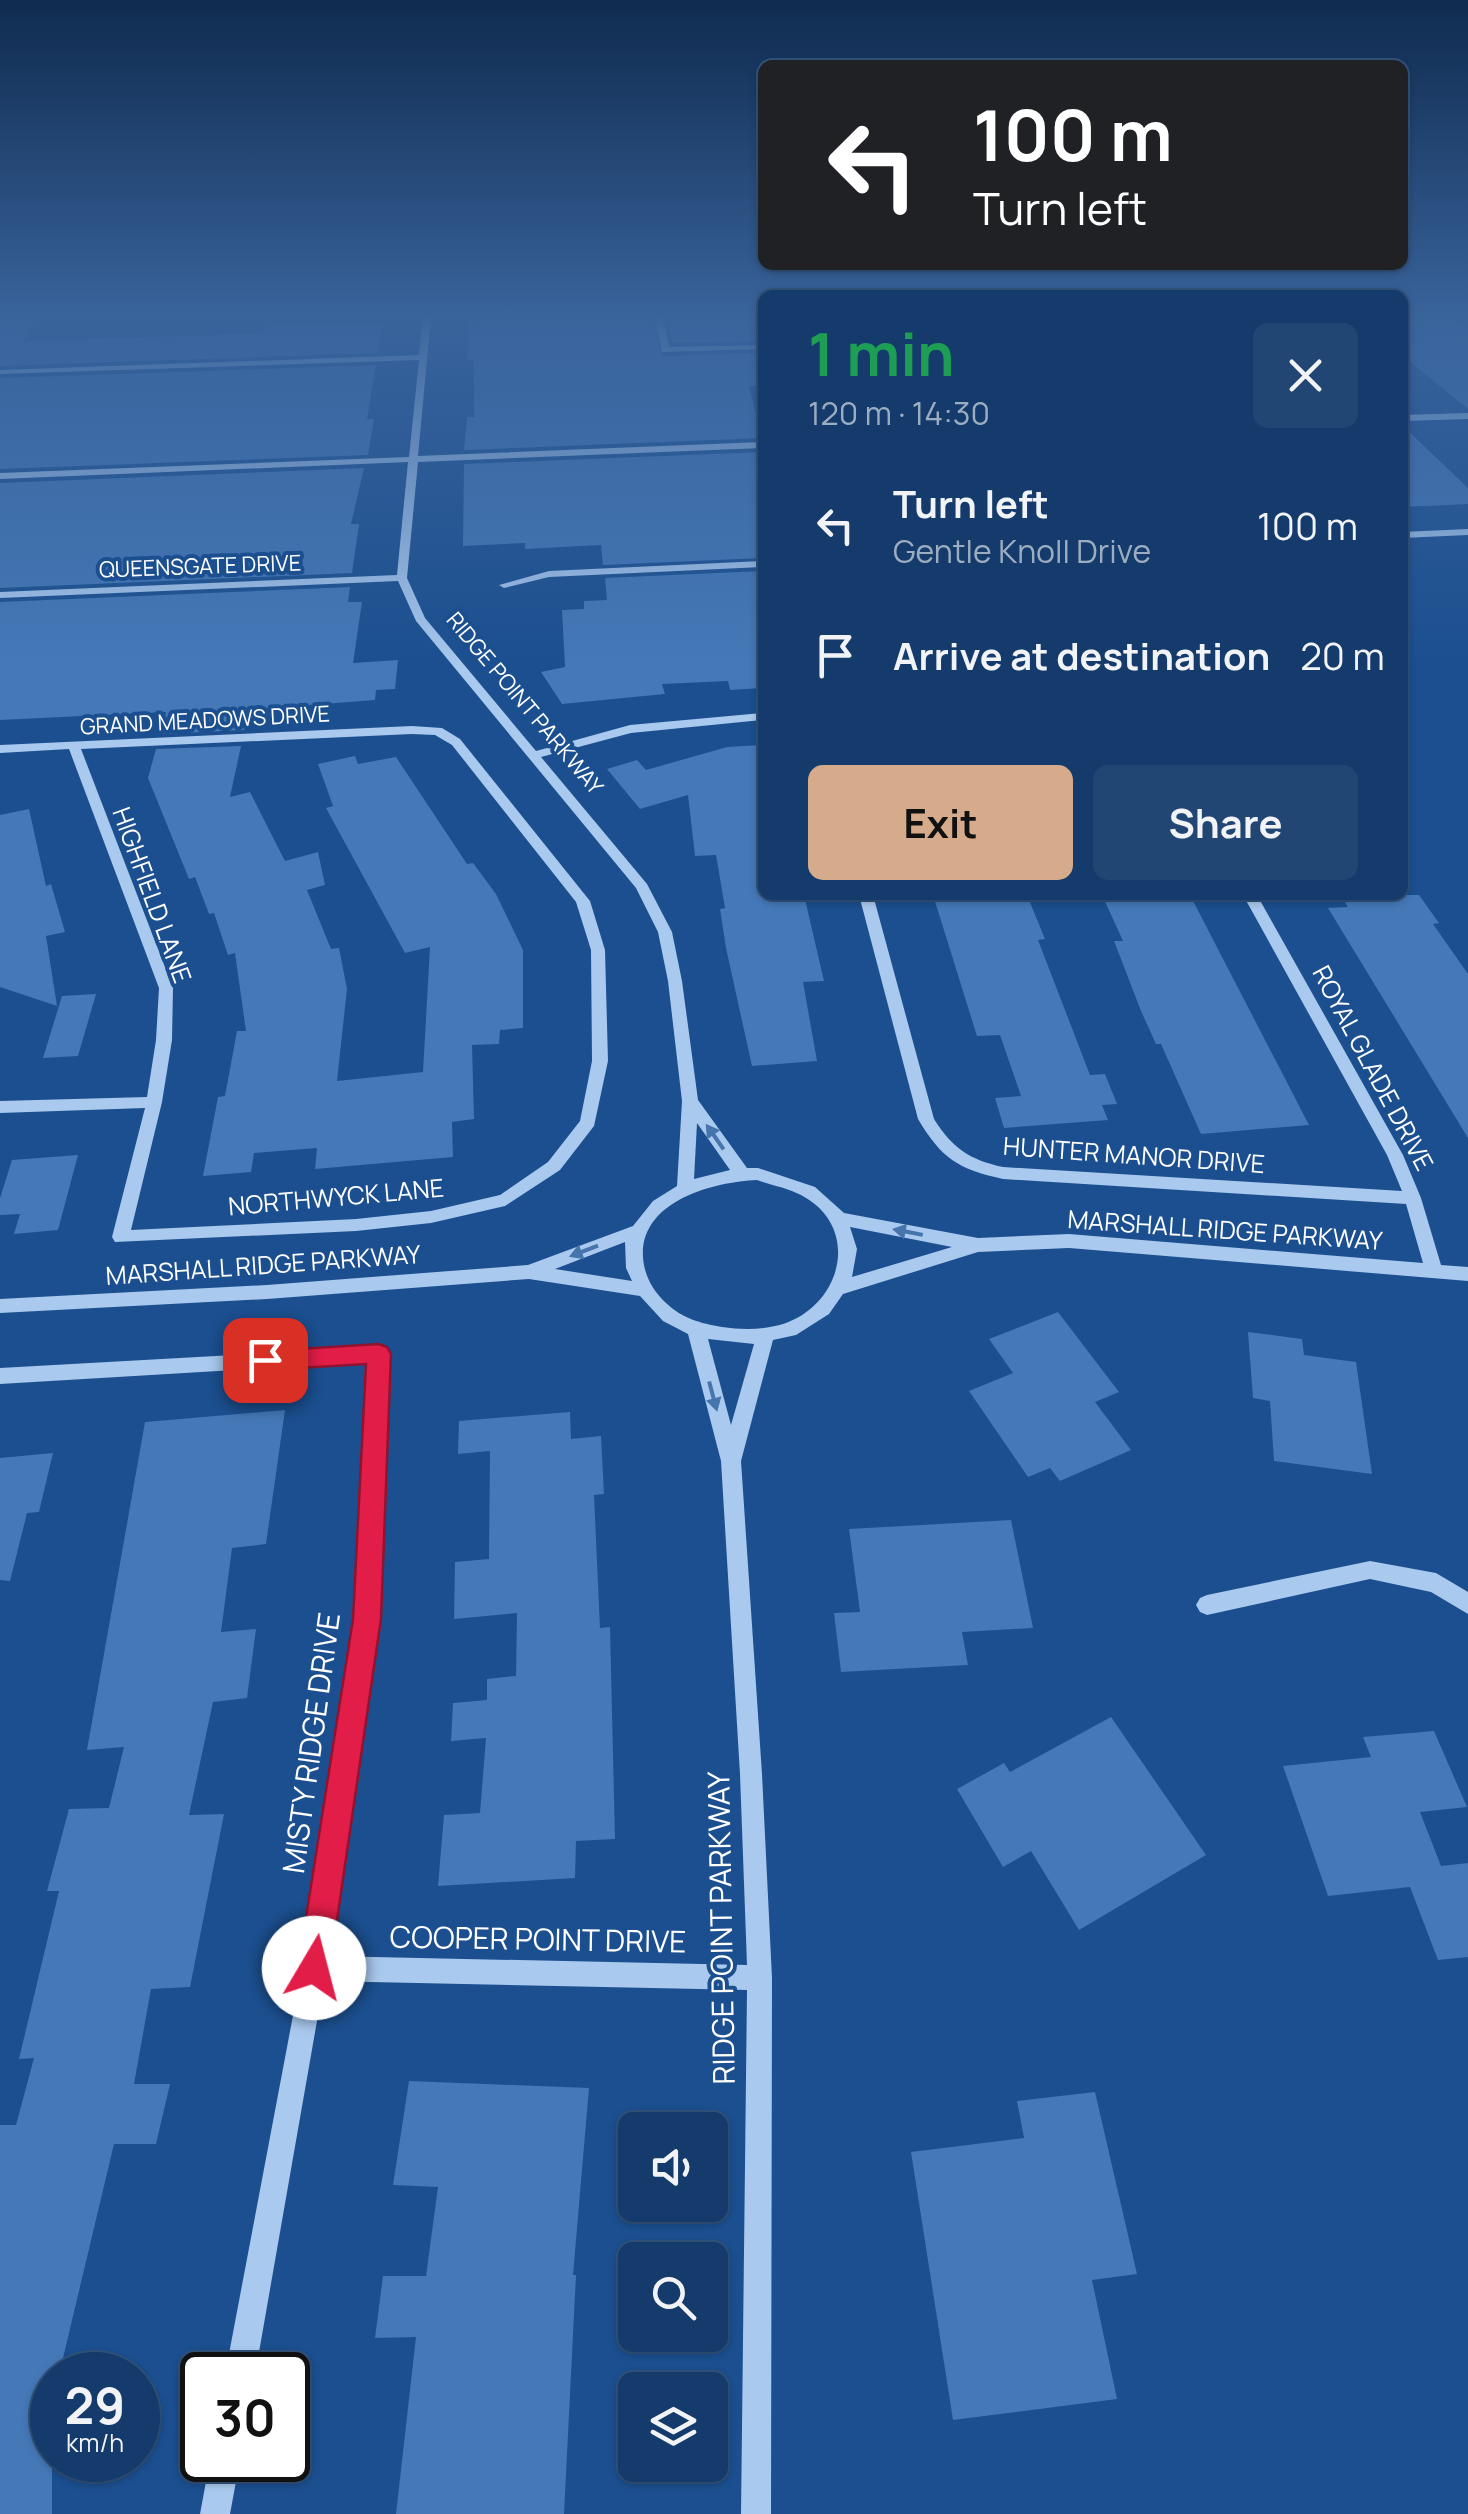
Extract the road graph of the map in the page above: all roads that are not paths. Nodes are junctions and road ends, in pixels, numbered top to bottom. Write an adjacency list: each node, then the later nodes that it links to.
1 (418, 434): 3 (street)
2 (758, 445): 3 (street)
3 (416, 460): 4 (street); 8 (street)
4 (0, 476)
5 (1468, 532): 6 (street)
6 (1408, 535)
7 (758, 564): 9 (street)
8 (402, 578): 10 (street, QUEENSGATE DRIVE); 15 (street, RIDGE POINT PARKWAY)
9 (504, 585)
10 (0, 594)
11 (758, 716): 15 (street)
12 (412, 730): 13 (street, GRAND MEADOWS DRIVE); 26 (street, NORTHWYCK LANE)
13 (74, 746): 14 (street, GRAND MEADOWS DRIVE); 19 (street, HIGHFIELD LANE)
14 (0, 749)
15 (531, 756): 18 (street, RIDGE POINT PARKWAY)
16 (867, 900): 23 (street, HUNTER MANOR DRIVE)
17 (1253, 900): 23 (street, ROYAL GLADE DRIVE)
18 (690, 1101): 21 (street, one-way to 18); 22 (street, RIDGE POINT PARKWAY)
19 (154, 1102): 20 (street); 26 (street, HIGHFIELD LANE)
20 (0, 1107)
21 (741, 1173): 22 (street); 24 (street)
22 (684, 1186): 25 (street)
23 (1414, 1198): 28 (street, ROYAL GLADE DRIVE)
24 (838, 1218): 27 (street, MARSHALL RIDGE PARKWAY, one-way to 24); 31 (street)
25 (640, 1230): 29 (street, MARSHALL RIDGE PARKWAY, one-way to 29); 32 (street)
26 (121, 1238)
27 (978, 1246): 28 (street, MARSHALL RIDGE PARKWAY); 31 (street, MARSHALL RIDGE PARKWAY)
28 (1434, 1271): 30 (street, MARSHALL RIDGE PARKWAY)
29 (528, 1272): 32 (street, MARSHALL RIDGE PARKWAY); 33 (street, MARSHALL RIDGE PARKWAY)
30 (1468, 1274)
31 (842, 1287): 35 (street)
32 (644, 1290): 34 (street)
33 (0, 1306)
34 (696, 1330): 35 (street); 37 (street, one-way to 37)
35 (765, 1336): 37 (street)
36 (0, 1376): 40 (street, MISTY RIDGE DRIVE)
37 (731, 1462): 41 (street, RIDGE POINT PARKWAY)
38 (1468, 1604): 39 (street)
39 (1207, 1605)
40 (314, 1968): 41 (street, COOPER POINT DRIVE); 42 (street, MISTY RIDGE DRIVE)
41 (760, 1978): 45 (street, RIDGE POINT PARKWAY)
42 (244, 2352)
43 (221, 2482): 44 (street)
44 (215, 2514)
45 (756, 2514)

